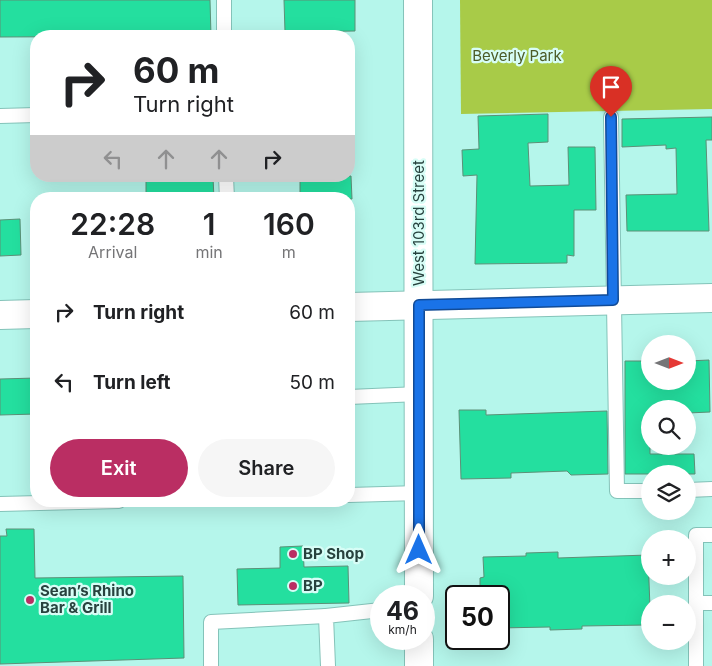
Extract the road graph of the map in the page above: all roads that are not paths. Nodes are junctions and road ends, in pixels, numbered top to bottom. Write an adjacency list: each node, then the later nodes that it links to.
1 (224, 0): 3 (lane)
2 (418, 0): 9 (main road, West 103rd Street)
3 (224, 30)
4 (0, 116): 5 (lane)
5 (30, 116)
6 (611, 117): 8 (lane)
7 (712, 298): 8 (main road)
8 (613, 300): 9 (main road); 16 (lane)
9 (419, 305): 10 (main road); 13 (main road, West 103rd Street)
10 (355, 307)
11 (30, 314): 12 (main road)
12 (0, 315)
13 (419, 394): 14 (lane); 18 (main road, West 103rd Street)
14 (355, 397)
15 (712, 489): 17 (lane)
16 (641, 490)
17 (696, 490)
18 (419, 493): 19 (lane); 23 (main road, West 103rd Street)
19 (355, 495)
20 (30, 503): 21 (lane)
21 (0, 504)
22 (712, 535): 24 (lane)
23 (419, 585)
24 (696, 595)
25 (696, 603): 26 (lane)
26 (712, 603)
27 (370, 611): 28 (lane)
28 (326, 616): 31 (lane); 32 (lane)
29 (419, 650): 33 (main road)
30 (696, 650): 34 (lane)
31 (211, 666)
32 (328, 666)
33 (419, 666)
34 (696, 666)

